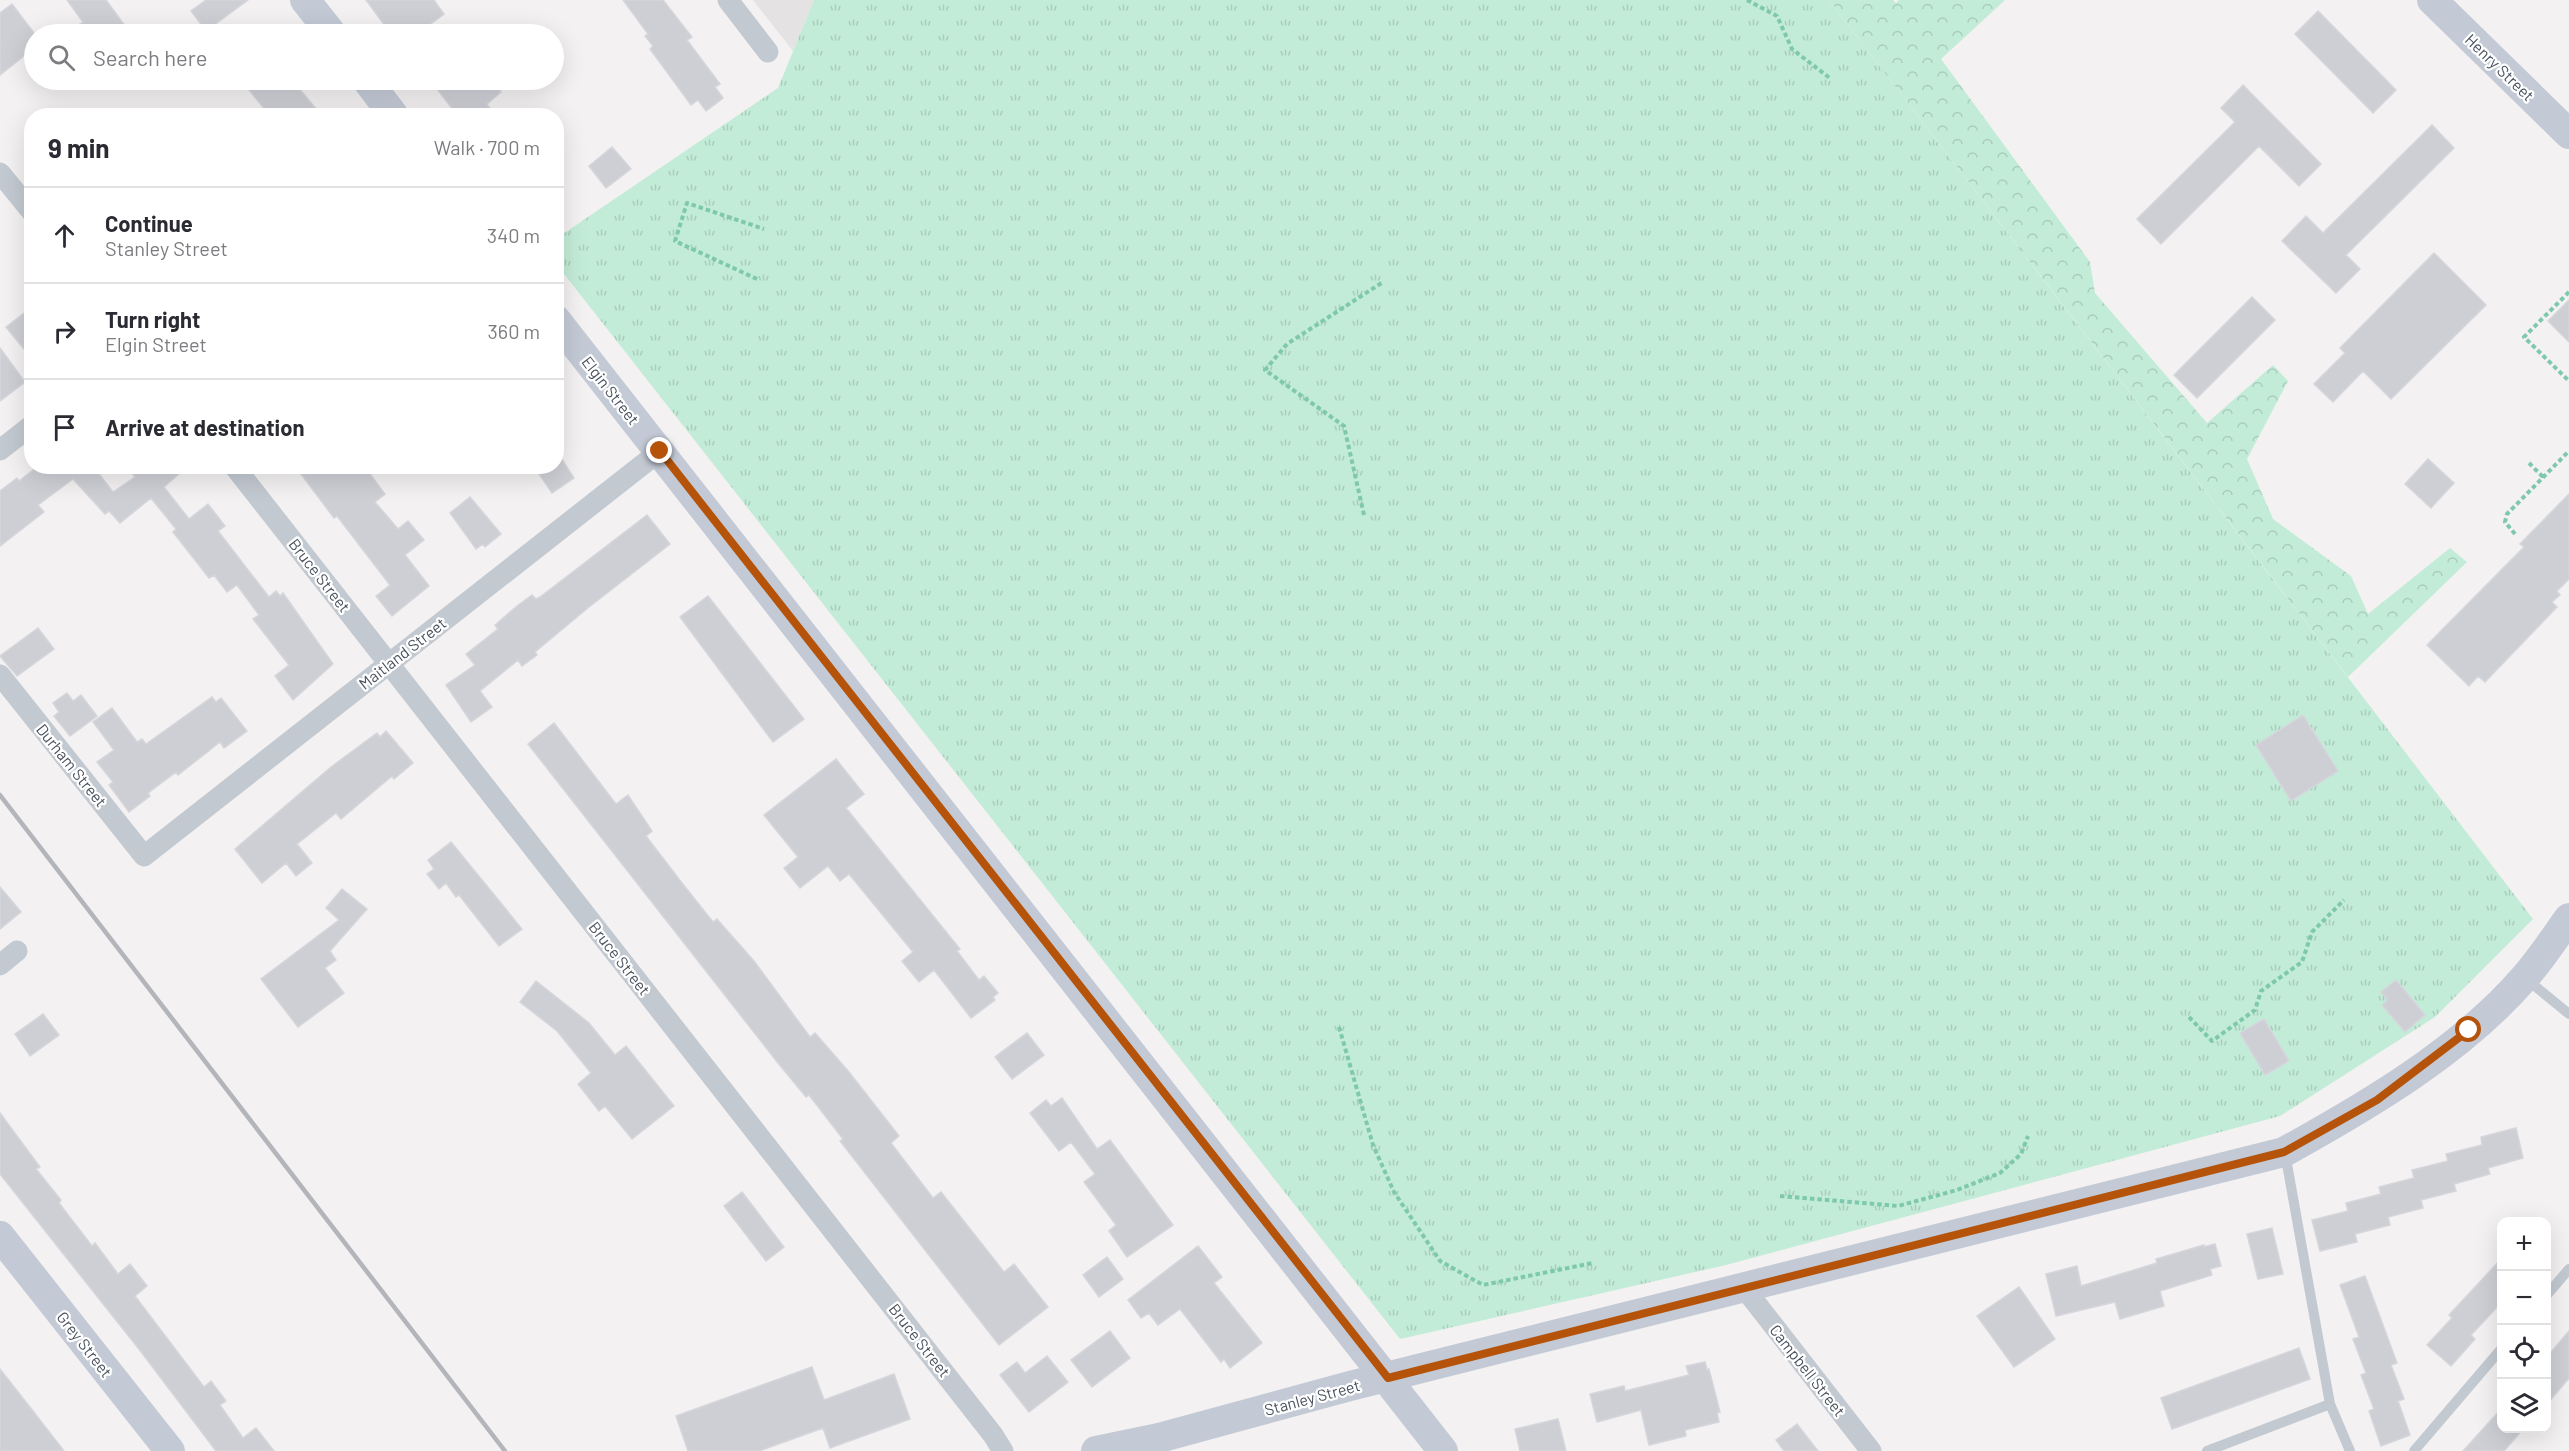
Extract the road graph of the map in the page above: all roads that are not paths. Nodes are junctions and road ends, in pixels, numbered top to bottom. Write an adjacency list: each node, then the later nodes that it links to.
1 (305, 0): 4 (street)
2 (728, 0): 5 (street)
3 (2432, 0): 8 (street, Henry Street)
4 (324, 24)
5 (768, 52)
6 (374, 90): 7 (street)
7 (388, 108)
8 (2569, 134)
9 (0, 173): 10 (street)
10 (24, 202)
11 (564, 330): 14 (street, Elgin Street)
12 (24, 431): 13 (street)
13 (0, 450)
14 (660, 451): 16 (street, Maitland Street); 30 (street, Elgin Street)
15 (240, 474): 16 (street, Bruce Street)
16 (389, 663): 18 (street, Maitland Street); 34 (street, Bruce Street)
17 (0, 675): 18 (street, Durham Street)
18 (144, 856)
19 (2569, 918): 22 (street, Stanley Street)
20 (17, 951): 21 (street)
21 (0, 964)
22 (2525, 977): 23 (lane); 24 (street, Stanley Street)
23 (2569, 1014)
24 (2284, 1152): 27 (street, Stanley Street); 31 (lane)
25 (0, 1236): 33 (street, Grey Street)
26 (2569, 1269): 28 (lane)
27 (1745, 1288): 30 (street, Stanley Street); 37 (street, Campbell Street)
28 (2551, 1291)
29 (2497, 1354): 40 (lane)
30 (1388, 1378): 32 (street, Stanley Street); 36 (street, Elgin Street)
31 (2330, 1404): 38 (lane); 39 (lane)
32 (1159, 1445): 35 (street, Stanley Street)
33 (170, 1451)
34 (1004, 1451)
35 (1096, 1451)
36 (1443, 1451)
37 (1871, 1451)
38 (2207, 1451)
39 (2350, 1451)
40 (2414, 1451)

